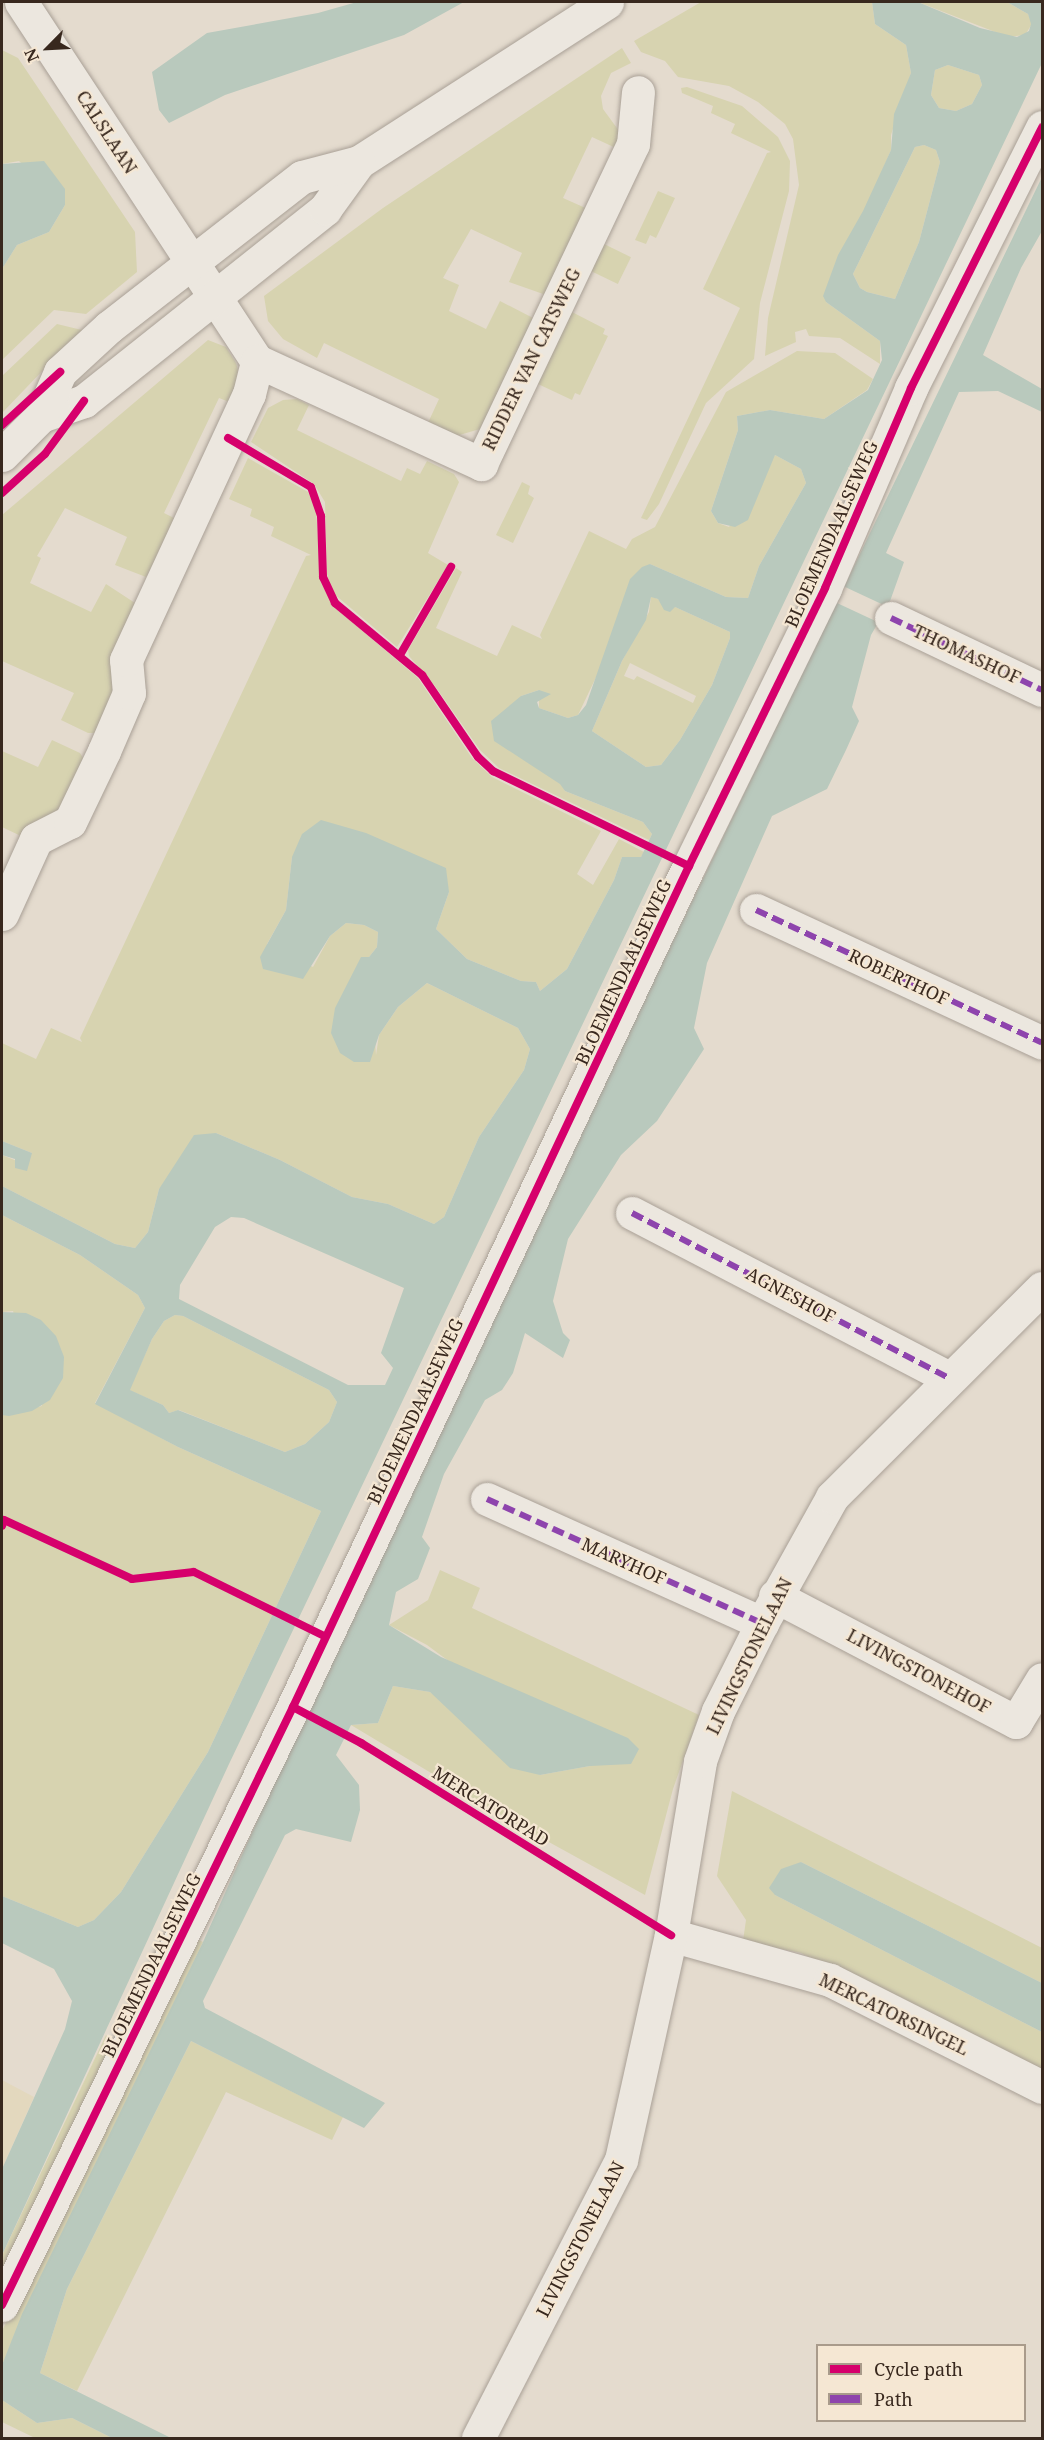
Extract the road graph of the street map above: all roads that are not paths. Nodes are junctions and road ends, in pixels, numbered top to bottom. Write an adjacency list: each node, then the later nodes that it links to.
1 (20, 2): 3 (street); 7 (street, CALSLAAN)
2 (607, 2): 6 (street)
3 (2, 13)
4 (638, 92): 9 (street, RIDDER VAN CATSWEG)
5 (1042, 127): 25 (street, BLOEMENDAALSEWEG)
6 (359, 162): 7 (street); 8 (street)
7 (192, 262): 8 (street, CALSLAAN); 10 (street)
8 (214, 295): 9 (street); 10 (street)
9 (257, 361): 15 (street)
10 (41, 416): 11 (street)
11 (2, 455)
12 (891, 618): 13 (street, THOMASHOF)
13 (1042, 690)
14 (756, 910): 16 (street, ROBERTHOF)
15 (2, 914)
16 (1042, 1043)
17 (632, 1213): 19 (street, AGNESHOF)
18 (1042, 1288): 19 (street, LIVINGSTONELAAN)
19 (949, 1378): 21 (street, LIVINGSTONELAAN)
20 (487, 1499): 21 (street, MARYHOF)
21 (768, 1610): 22 (street, LIVINGSTONEHOF); 23 (street, LIVINGSTONELAAN)
22 (1042, 1678)
23 (671, 1935): 24 (street, MERCATORSINGEL); 26 (street, LIVINGSTONELAAN)
24 (1042, 2087)
25 (2, 2305)
26 (478, 2439)

